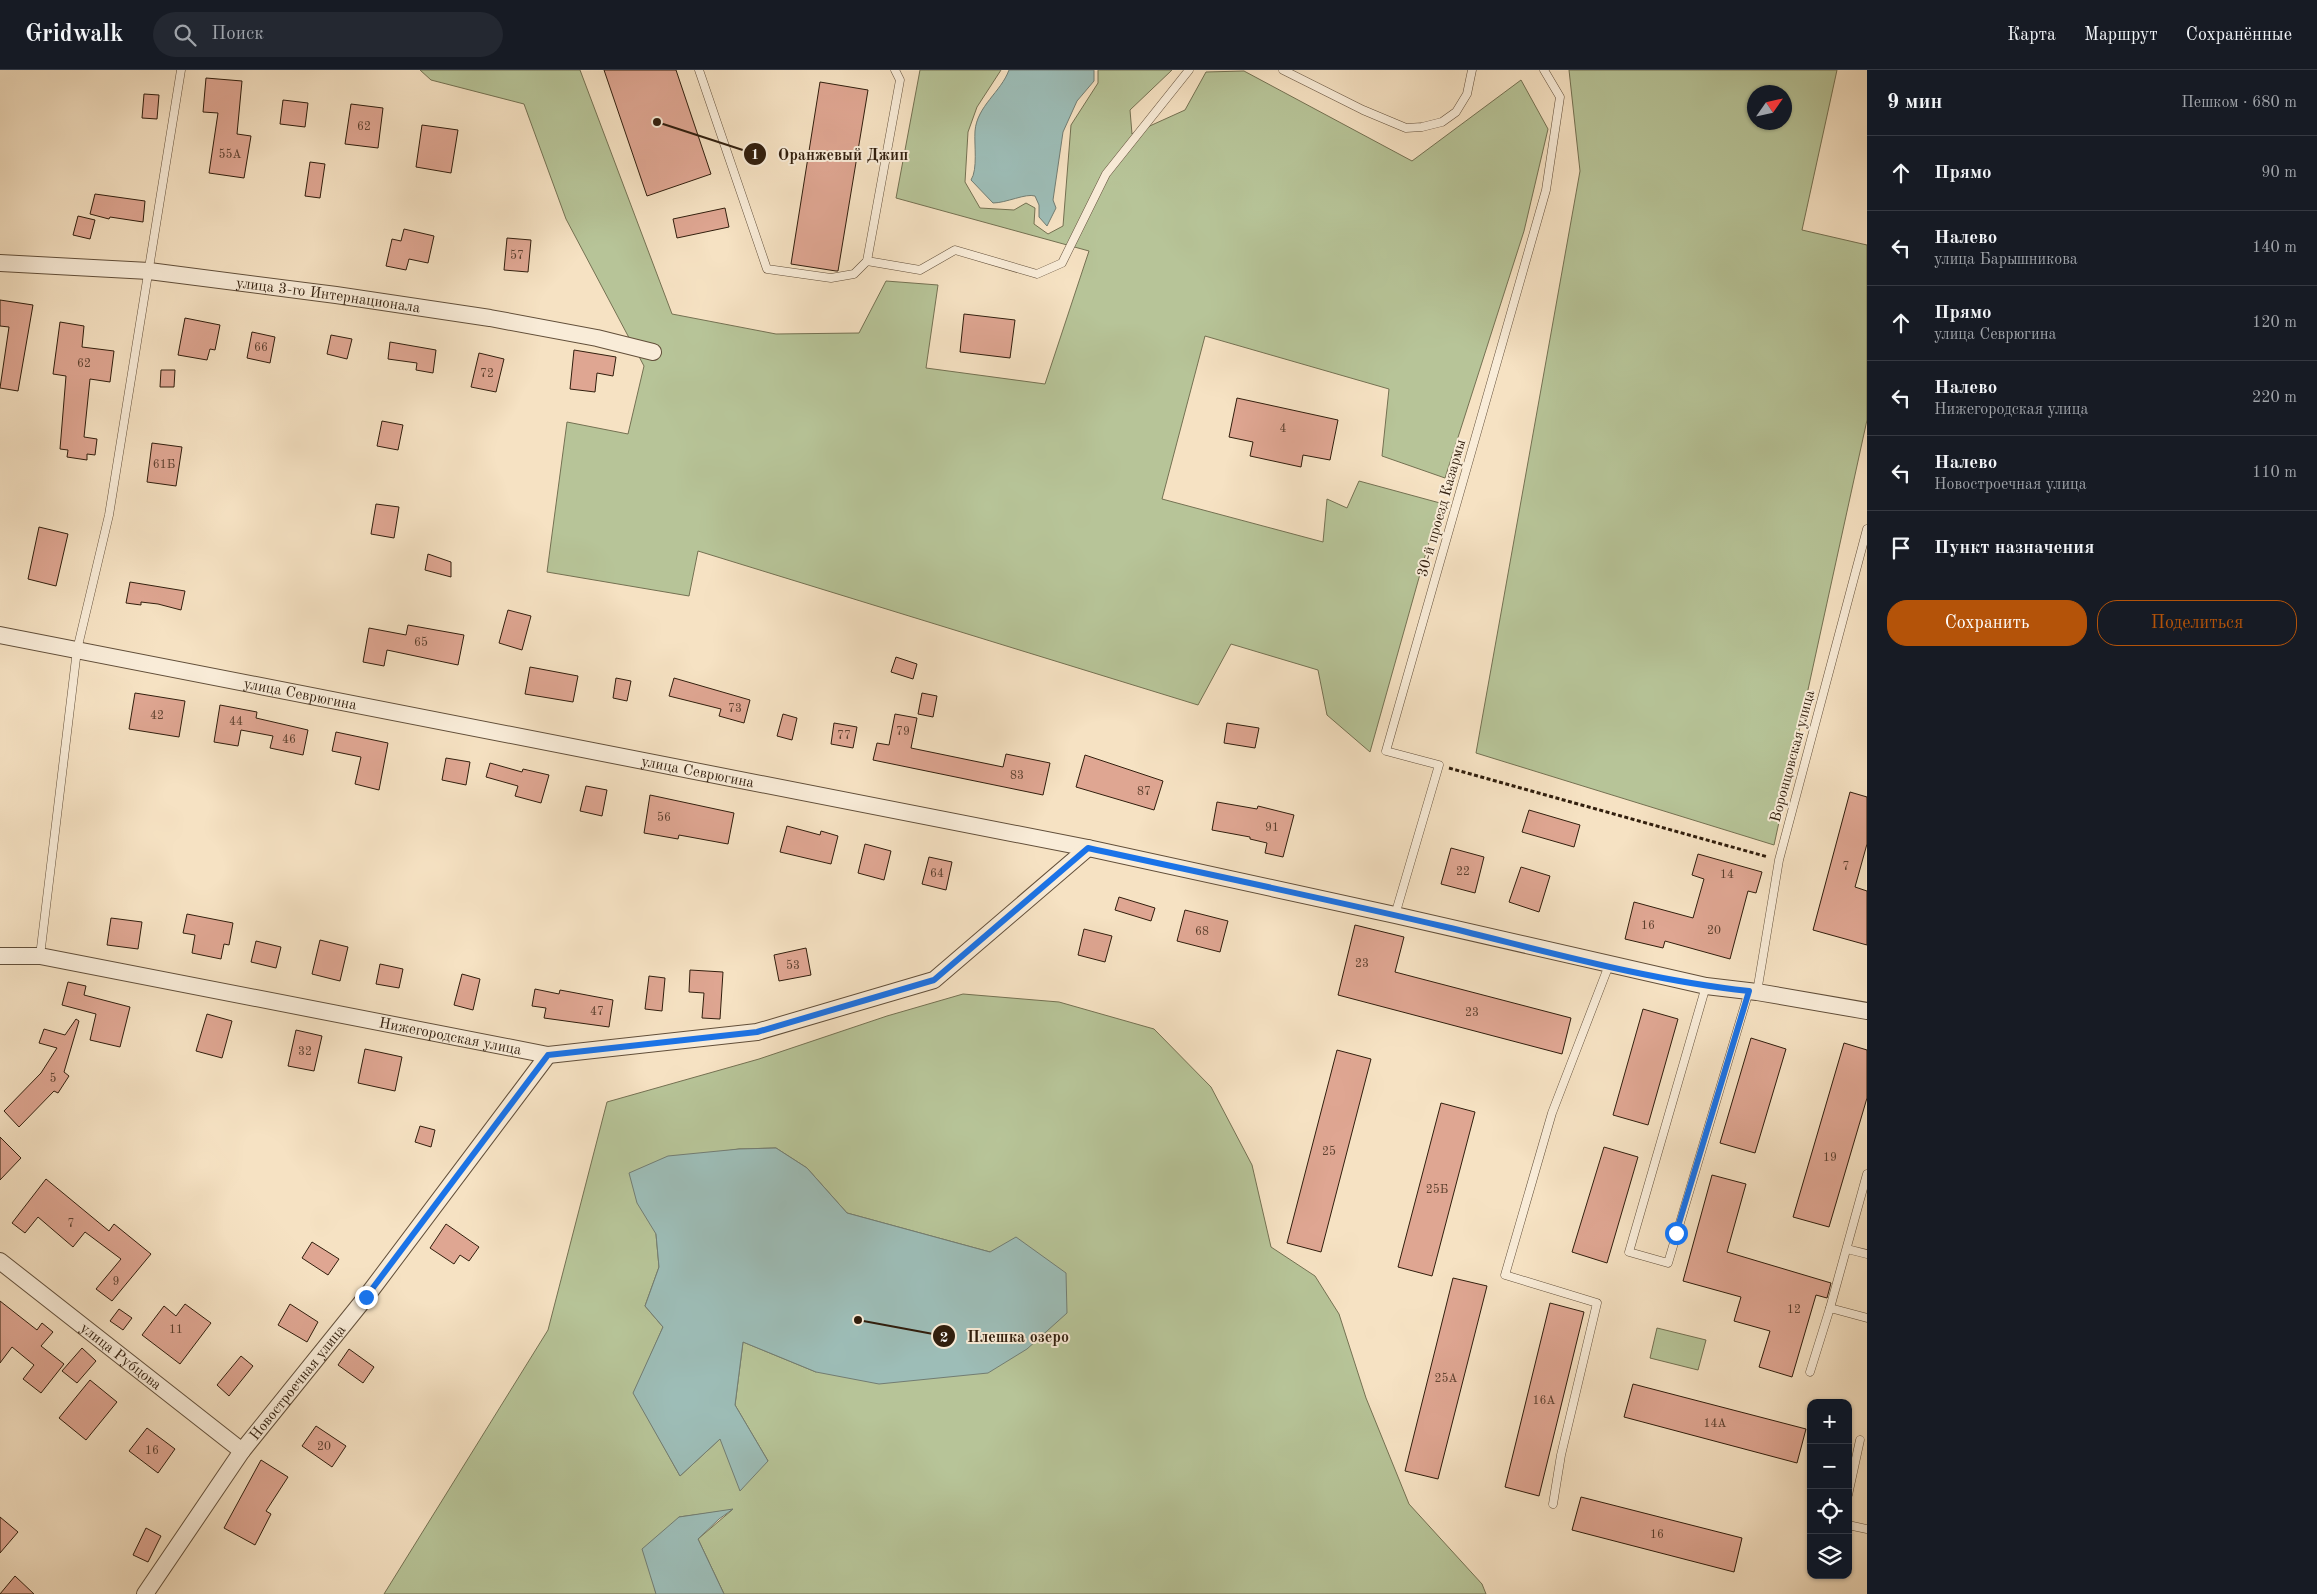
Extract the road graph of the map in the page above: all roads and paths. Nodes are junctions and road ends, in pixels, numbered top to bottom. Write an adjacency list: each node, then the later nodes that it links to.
1 (181, 70): 10 (lane)
2 (699, 70): 8 (lane)
3 (895, 70): 8 (lane)
4 (1189, 70): 8 (lane)
5 (1283, 70): 6 (lane)
6 (1472, 70)
7 (1544, 70): 15 (lane, 30-й проезд Казармы)
8 (867, 261)
9 (0, 263): 10 (street, улица 3-го Интернационала)
10 (150, 271): 11 (street, улица 3-го Интернационала); 14 (lane)
11 (653, 352)
12 (1867, 529): 17 (lane, Воронцовская улица)
13 (0, 635): 14 (street, улица Севрюгина)
14 (77, 650): 16 (street, улица Севрюгина); 20 (lane)
15 (1439, 765): 17 (path); 18 (lane)
16 (1088, 848): 18 (street, улица Севрюгина); 25 (street, Нижегородская улица)
17 (1779, 860): 23 (lane, Воронцовская улица)
18 (1396, 915): 21 (street, улица Севрюгина)
19 (0, 956): 20 (street, Нижегородская улица)
20 (40, 956): 25 (street, Нижегородская улица)
21 (1609, 966): 22 (street, улица Севрюгина); 36 (lane)
22 (1706, 986): 23 (street, улица Севрюгина); 23 (lane, Воронцовская улица)
23 (1753, 992): 24 (street, улица Севрюгина)
24 (1867, 1011)
25 (548, 1055): 34 (street, Новостроечная улица)
26 (1867, 1174): 27 (lane)
27 (1846, 1249): 28 (lane); 30 (lane)
28 (1867, 1254)
29 (0, 1262): 34 (street, улица Рубцова)
30 (1830, 1308): 31 (lane); 32 (lane)
31 (1867, 1318)
32 (1810, 1372)
33 (1860, 1440): 35 (lane)
34 (242, 1451): 39 (street, Новостроечная улица)
35 (1849, 1489)
36 (1553, 1504)
37 (1852, 1526): 38 (lane)
38 (1867, 1529)
39 (145, 1594)

